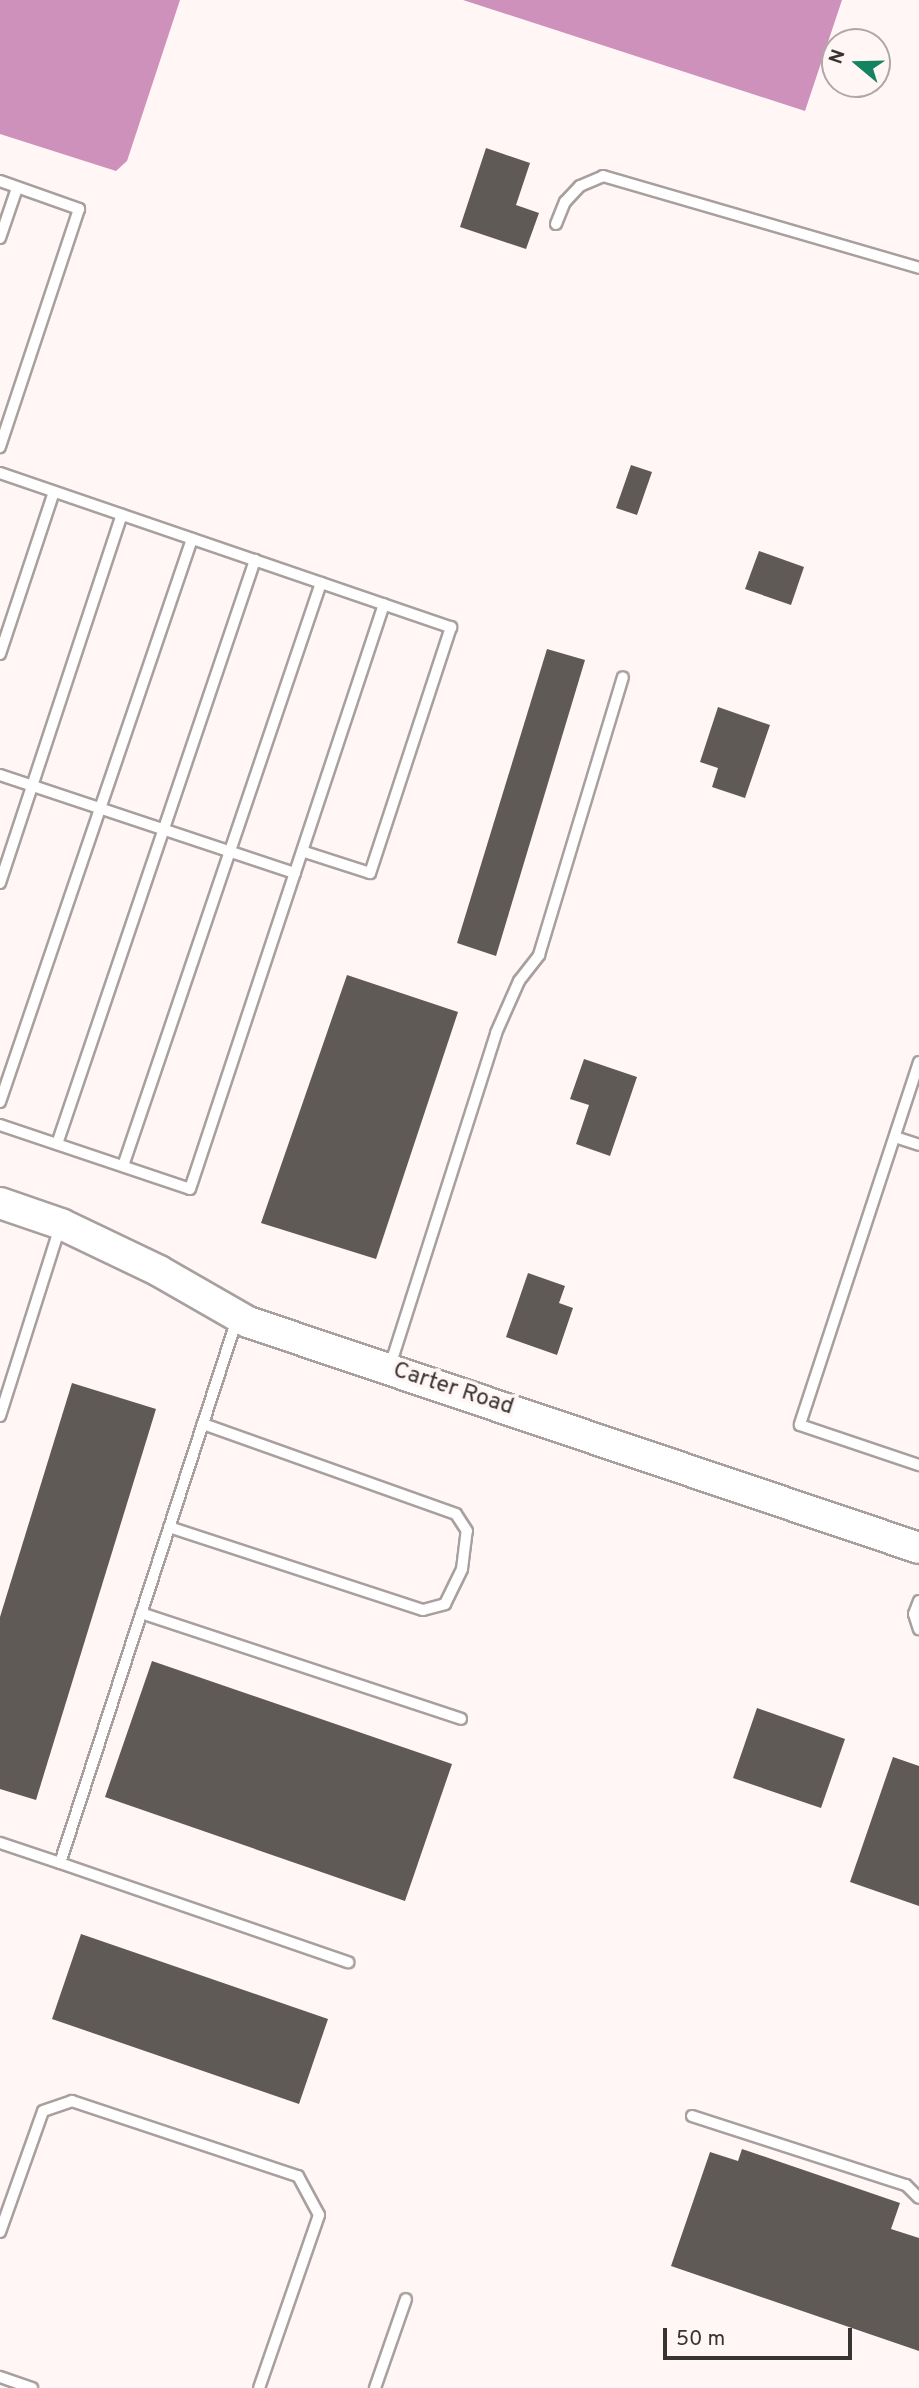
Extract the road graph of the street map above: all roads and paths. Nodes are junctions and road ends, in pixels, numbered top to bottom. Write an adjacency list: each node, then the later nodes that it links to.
1 (0, 181): 2 (lane)
2 (17, 188): 4 (lane); 6 (lane)
3 (556, 224): 5 (lane)
4 (0, 238)
5 (919, 268)
6 (0, 447)
7 (0, 473): 8 (lane)
8 (54, 492): 9 (lane); 14 (lane)
9 (122, 515): 10 (lane); 17 (lane)
10 (192, 539): 11 (lane); 18 (lane)
11 (255, 560): 12 (lane); 19 (lane)
12 (321, 583): 13 (lane); 20 (lane)
13 (384, 604): 21 (lane); 21 (lane)
14 (0, 654)
15 (623, 677): 34 (lane)
16 (0, 775): 17 (lane)
17 (32, 785): 18 (lane); 23 (lane)
18 (101, 808): 19 (lane); 25 (lane)
19 (164, 830): 20 (lane); 28 (lane)
20 (230, 852): 22 (lane); 30 (lane)
21 (302, 852): 22 (lane)
22 (295, 873): 30 (lane)
23 (0, 883)
24 (919, 1062): 27 (lane)
25 (0, 1102)
26 (0, 1125): 28 (lane)
27 (895, 1137): 29 (lane); 37 (lane)
28 (57, 1144): 30 (lane)
29 (919, 1145)
30 (123, 1166)
31 (0, 1203): 32 (street, Carter Road)
32 (61, 1224): 33 (street, Carter Road); 35 (lane)
33 (237, 1316): 34 (street, Carter Road); 36 (lane)
34 (390, 1369): 39 (street, Carter Road)
35 (0, 1416)
36 (202, 1424): 38 (lane); 38 (lane)
37 (919, 1465)
38 (169, 1527): 41 (lane)
39 (919, 1548)
40 (919, 1601): 42 (lane)
41 (141, 1613): 43 (lane); 45 (lane)
42 (919, 1629)
43 (461, 1719)
44 (0, 1843): 45 (lane)
45 (60, 1863): 46 (lane)
46 (348, 1962)
47 (692, 2116): 48 (lane)
48 (919, 2198)
49 (0, 2232): 53 (lane)
50 (406, 2300): 54 (lane)
51 (0, 2377): 52 (lane)
52 (32, 2388)
53 (259, 2388)
54 (375, 2388)

